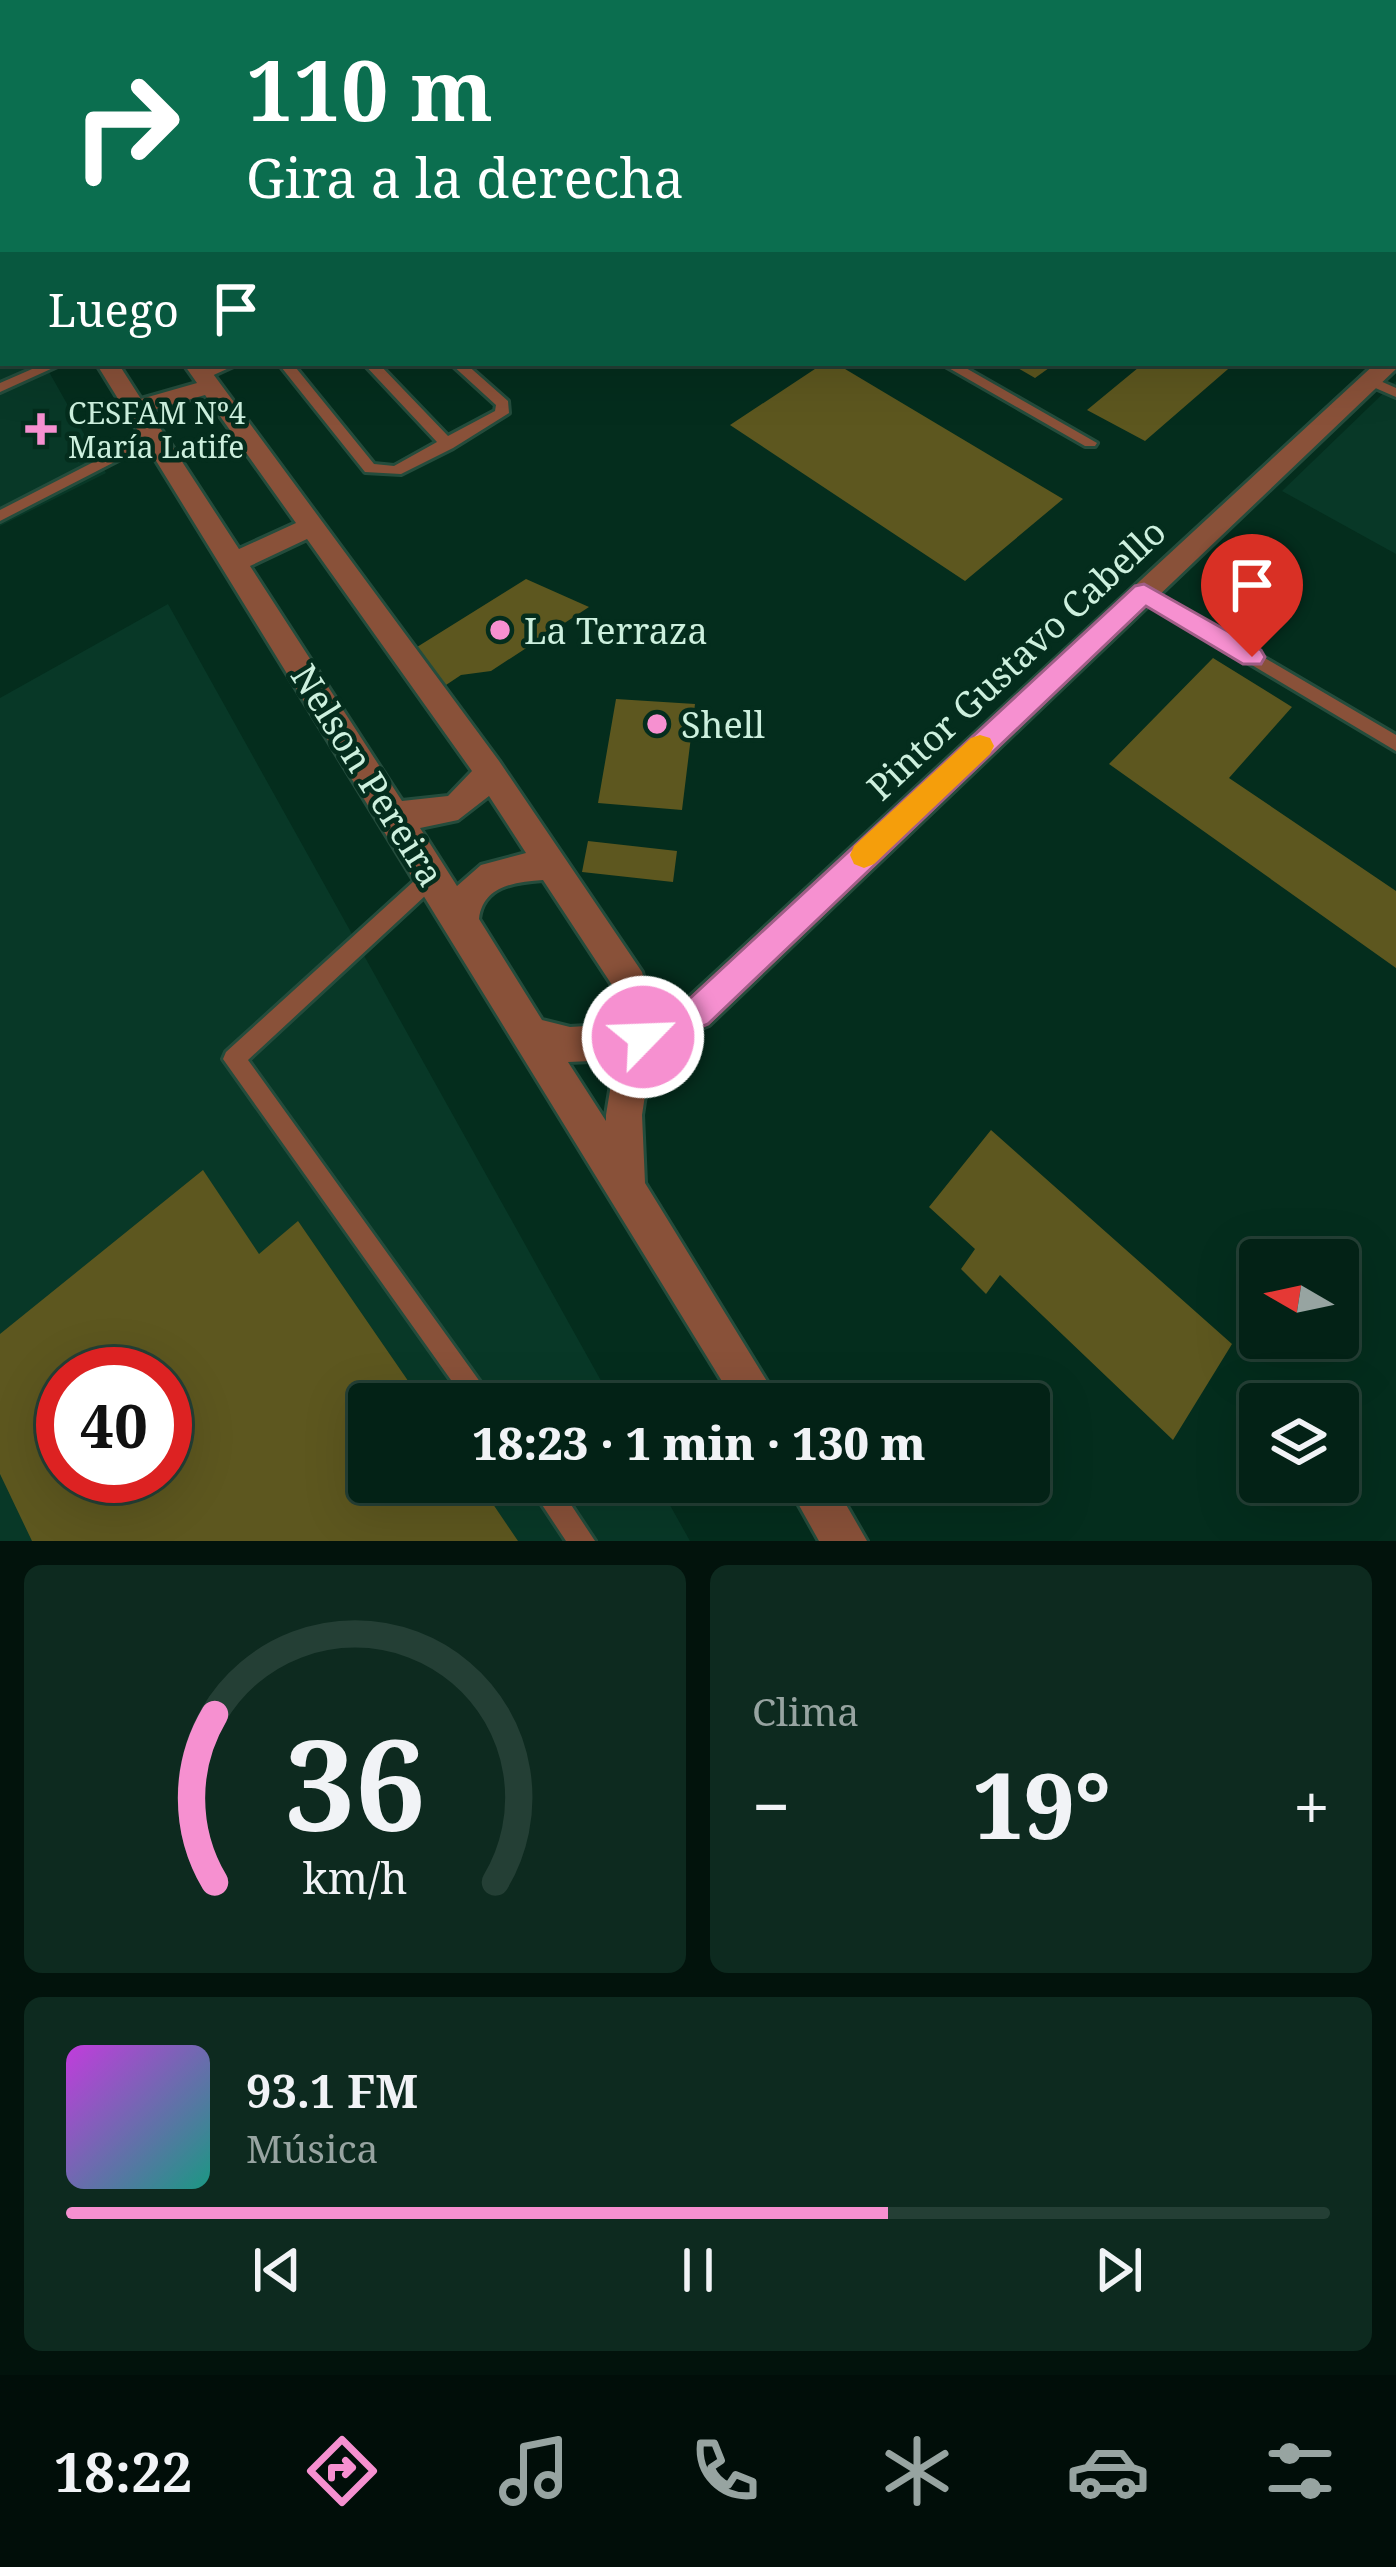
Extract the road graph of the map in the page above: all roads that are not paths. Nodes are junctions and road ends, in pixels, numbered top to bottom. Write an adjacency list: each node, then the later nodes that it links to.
1 (50, 366): 9 (lane)
2 (109, 366): 10 (street, Nelson Pereira)
3 (287, 366): 13 (lane)
4 (373, 366): 13 (lane)
5 (460, 366): 13 (lane)
6 (951, 366): 12 (lane)
7 (1388, 368): 17 (street, Pintor Gustavo Cabello)
8 (202, 375): 10 (street); 15 (street, Nelson Pereira)
9 (0, 388)
10 (138, 407): 11 (street, Nelson Pereira)
11 (156, 435): 14 (lane); 16 (street, Nelson Pereira)
12 (1090, 443)
13 (448, 445)
14 (0, 516)
15 (311, 527): 16 (street); 19 (street, Nelson Pereira)
16 (234, 562): 20 (street, Nelson Pereira)
17 (1144, 593): 18 (lane); 25 (street, Pintor Gustavo Cabello)
18 (1396, 744)
19 (488, 770): 20 (street); 21 (street, Nelson Pereira)
20 (388, 812): 22 (street, Nelson Pereira)
21 (551, 865): 23 (street); 25 (street, Nelson Pereira)
22 (432, 877): 23 (street, Nelson Pereira); 27 (lane)
23 (462, 922): 24 (street, Nelson Pereira)
24 (526, 1030): 25 (street); 26 (street, Nelson Pereira)
25 (637, 1038): 26 (street, Nelson Pereira)
26 (627, 1187): 28 (street, Nelson Pereira)
27 (469, 1383)
28 (747, 1383)
29 (555, 1503): 31 (lane)
30 (821, 1503): 32 (street)
31 (583, 1541)
32 (845, 1541)

